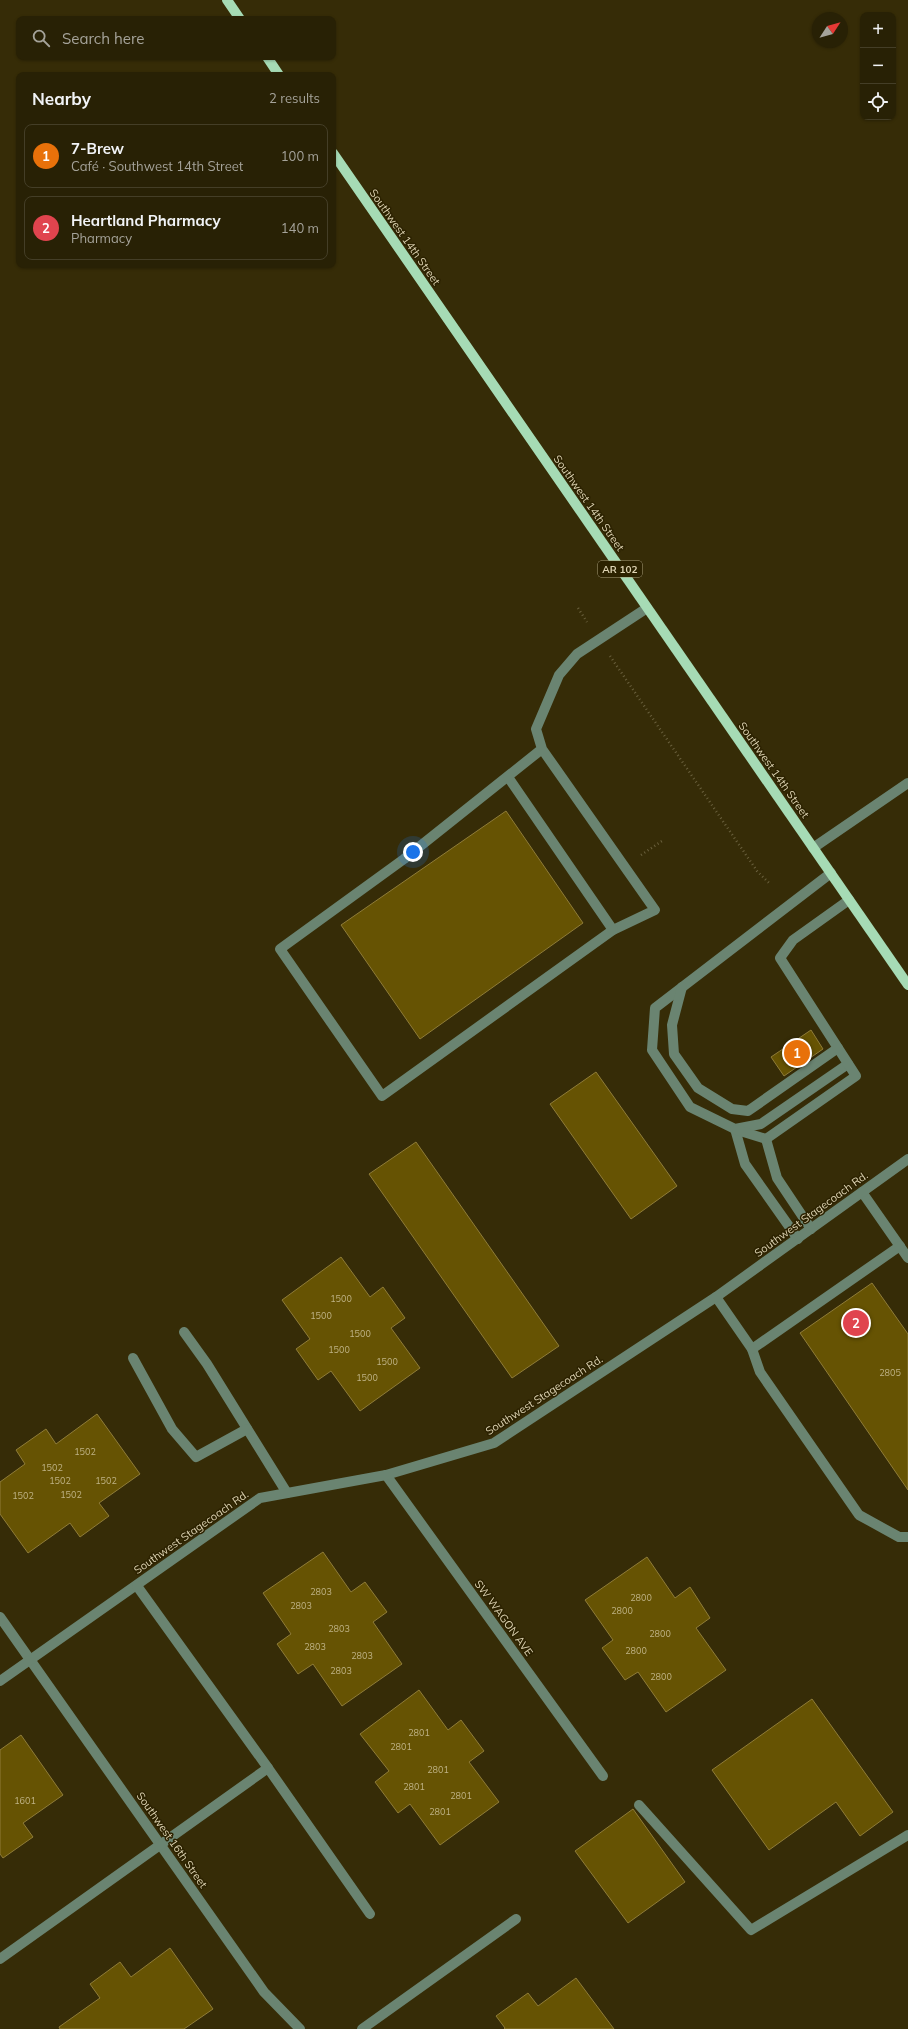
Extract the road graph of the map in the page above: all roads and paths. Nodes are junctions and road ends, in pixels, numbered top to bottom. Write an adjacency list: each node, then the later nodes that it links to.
1 (227, 0): 2 (main road)
2 (238, 16)
3 (269, 60): 4 (main road)
4 (277, 72)
5 (336, 157): 7 (main road, Southwest 14th Street / AR 102)
6 (578, 608): 8 (path)
7 (647, 608): 10 (street); 14 (main road, Southwest 14th Street / AR 102)
8 (589, 625)
9 (610, 655): 17 (path)
10 (542, 749): 11 (street); 19 (street)
11 (508, 777): 19 (street); 19 (street)
12 (908, 783): 14 (street)
13 (662, 841): 15 (path)
14 (813, 848): 16 (main road, Southwest 14th Street / AR 102)
15 (640, 856)
16 (831, 874): 18 (main road, Southwest 14th Street / AR 102); 21 (street)
17 (769, 883)
18 (849, 900): 20 (main road, Southwest 14th Street / AR 102); 22 (street)
19 (613, 930)
20 (908, 985)
21 (682, 987): 22 (street); 24 (street)
22 (838, 1048): 23 (street)
23 (848, 1064): 24 (street); 25 (street)
24 (735, 1129): 25 (street); 29 (street)
25 (766, 1139): 28 (street)
26 (908, 1159): 27 (street, Southwest Stagecoach Rd.)
27 (862, 1192): 28 (street, Southwest Stagecoach Rd.); 30 (street)
28 (811, 1229): 29 (street, Southwest Stagecoach Rd.)
29 (798, 1239): 32 (street, Southwest Stagecoach Rd.)
30 (900, 1246): 31 (street); 34 (street)
31 (908, 1258)
32 (716, 1297): 34 (street); 37 (street, Southwest Stagecoach Rd.)
33 (184, 1332): 36 (street)
34 (752, 1349): 39 (street)
35 (134, 1358): 36 (street)
36 (247, 1429): 38 (street)
37 (386, 1475): 38 (street, Southwest Stagecoach Rd.); 45 (street, SW WAGON AVE)
38 (287, 1493): 40 (street, Southwest Stagecoach Rd.)
39 (908, 1537)
40 (137, 1586): 42 (street, Southwest Stagecoach Rd.); 44 (street)
41 (0, 1617): 42 (street, Southwest 16th Street)
42 (31, 1659): 43 (street, Southwest Stagecoach Rd.); 48 (street, Southwest 16th Street)
43 (0, 1681)
44 (268, 1768): 48 (street); 49 (street)
45 (603, 1776)
46 (640, 1805): 47 (street)
47 (908, 1835)
48 (160, 1844): 51 (street); 52 (street, Southwest 16th Street)
49 (370, 1914)
50 (516, 1919): 53 (street)
51 (0, 1959)
52 (300, 2029)
53 (362, 2029)

